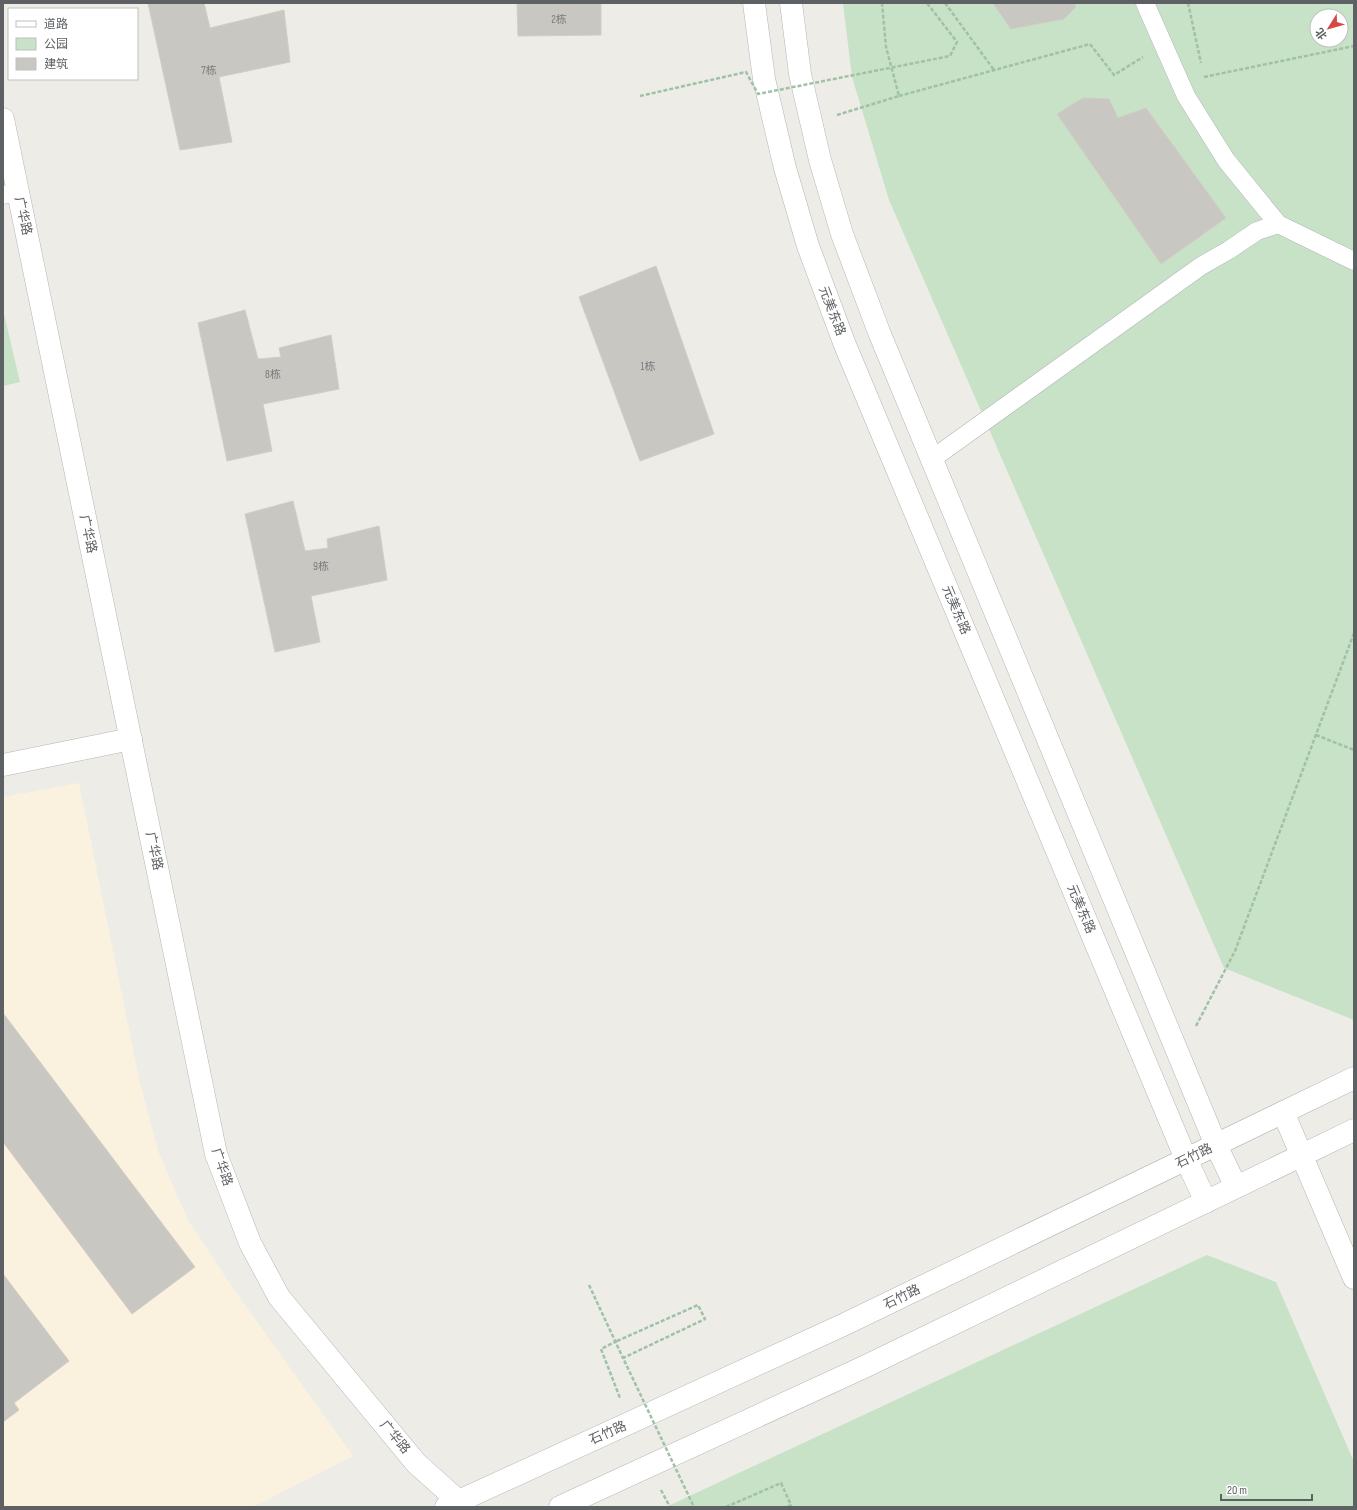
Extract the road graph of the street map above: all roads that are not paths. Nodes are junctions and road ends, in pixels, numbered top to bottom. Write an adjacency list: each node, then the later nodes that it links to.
1 (754, 3): 16 (street, 元美东路)
2 (791, 3): 8 (street)
3 (1145, 3): 6 (lane)
4 (3, 119): 5 (street, 广华路)
5 (11, 194): 9 (street, 广华路)
6 (1278, 224): 7 (lane); 8 (lane)
7 (1354, 261)
8 (932, 459): 14 (street)
9 (131, 739): 10 (street); 20 (street, 广华路)
10 (3, 765)
11 (1354, 1078): 12 (street, 石竹路)
12 (1283, 1112): 14 (street, 石竹路); 15 (street)
13 (1354, 1130): 15 (street)
14 (1216, 1145): 16 (street, 石竹路); 17 (street)
15 (1302, 1155): 17 (street); 19 (street)
16 (1186, 1159): 18 (street, 元美东路); 20 (street, 石竹路)
17 (1236, 1187): 18 (street)
18 (1206, 1202): 21 (street)
19 (1354, 1278)
20 (457, 1505)
21 (560, 1507)

